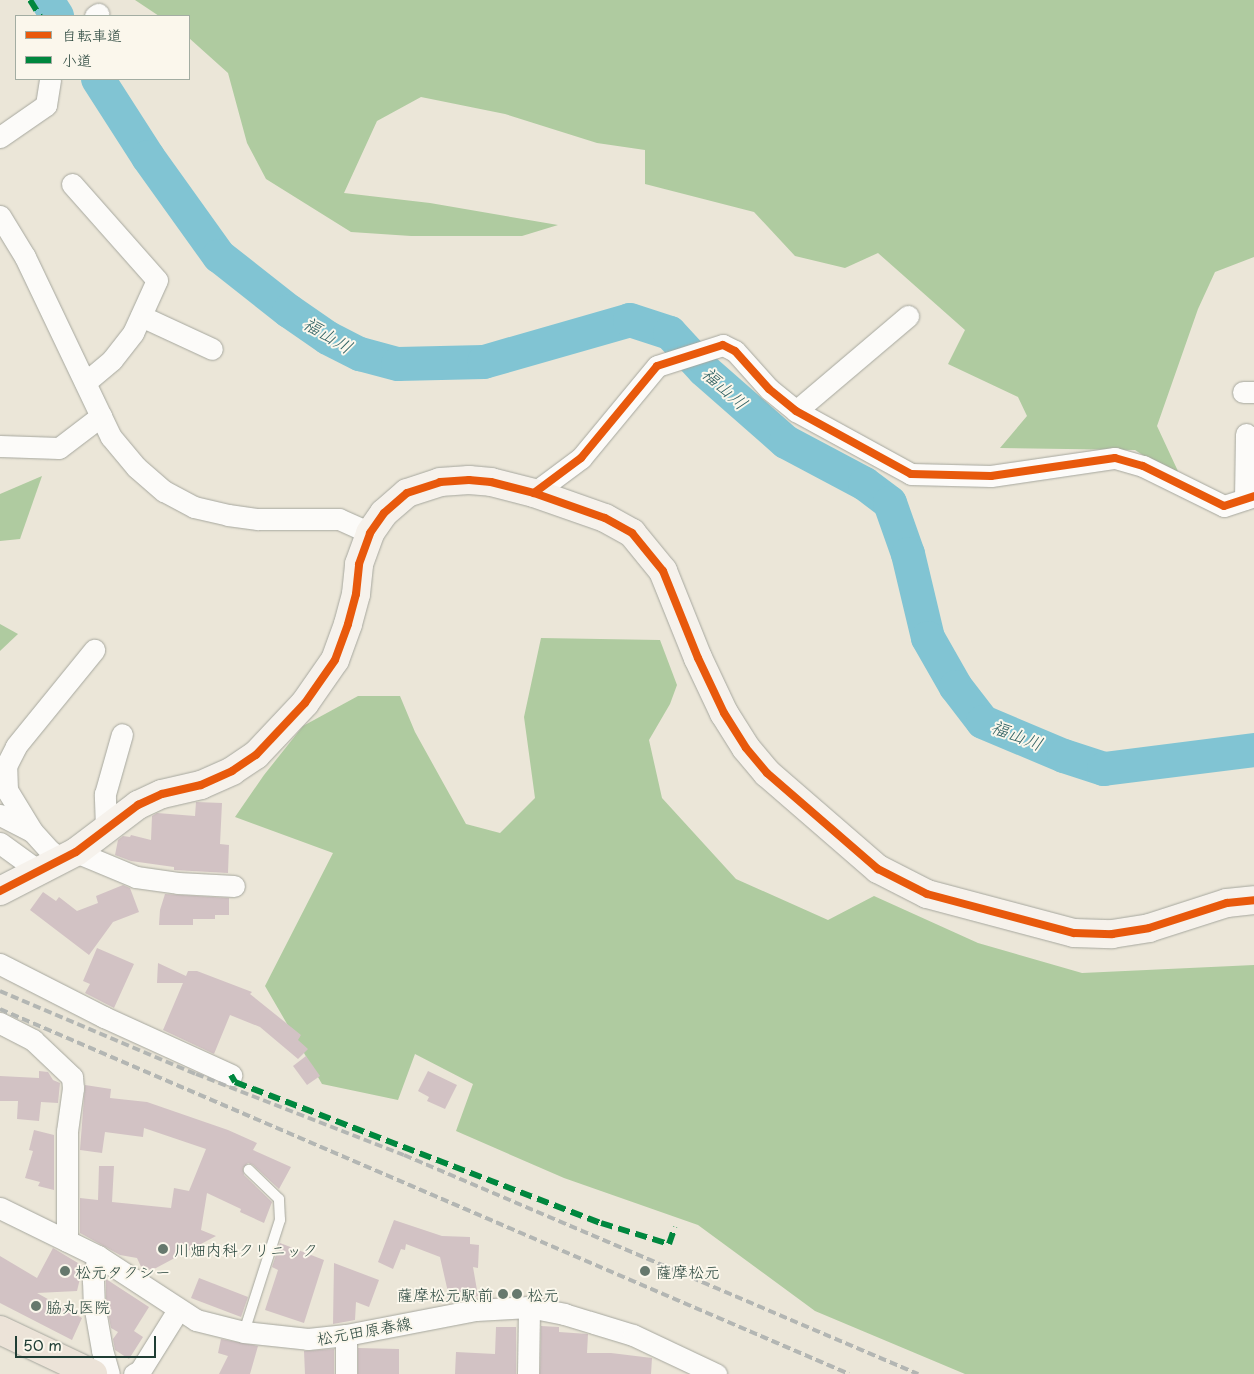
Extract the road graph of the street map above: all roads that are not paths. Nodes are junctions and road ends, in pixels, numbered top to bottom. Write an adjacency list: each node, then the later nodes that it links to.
1 (50, 80): 2 (street)
2 (2, 131)
3 (72, 184): 5 (street)
4 (0, 216): 8 (street)
5 (141, 316): 7 (street); 8 (street)
6 (908, 316): 9 (street)
7 (212, 349)
8 (85, 383): 10 (street)
9 (796, 411): 13 (street); 14 (street)
10 (101, 416): 12 (street); 15 (street)
11 (1246, 434): 14 (street)
12 (0, 446)
13 (534, 492): 15 (street); 25 (street)
14 (1249, 498)
15 (370, 533): 19 (street)
16 (94, 650): 20 (street)
17 (122, 734): 19 (street)
18 (0, 814): 20 (street)
19 (106, 828): 22 (street)
20 (32, 831): 22 (street)
21 (0, 843): 22 (street)
22 (60, 861): 23 (street); 24 (street)
23 (234, 886)
24 (0, 891)
25 (1254, 900)
26 (0, 964): 28 (street)
27 (0, 1023): 31 (street)
28 (231, 1075)
29 (249, 1170): 36 (lane)
30 (0, 1208): 31 (street, 松元田原春線)
31 (67, 1241): 32 (street, 松元田原春線)
32 (98, 1256): 34 (street, 松元田原春線); 40 (street)
33 (529, 1307): 37 (street, 松元田原春線); 38 (street, 松元田原春線); 43 (street)
34 (178, 1310): 36 (street, 松元田原春線); 41 (street)
35 (0, 1330): 39 (main road)
36 (244, 1332): 37 (street, 松元田原春線)
37 (346, 1335): 42 (street)
38 (706, 1372)
39 (93, 1374)
40 (109, 1374)
41 (134, 1374)
42 (346, 1374)
43 (528, 1374)

